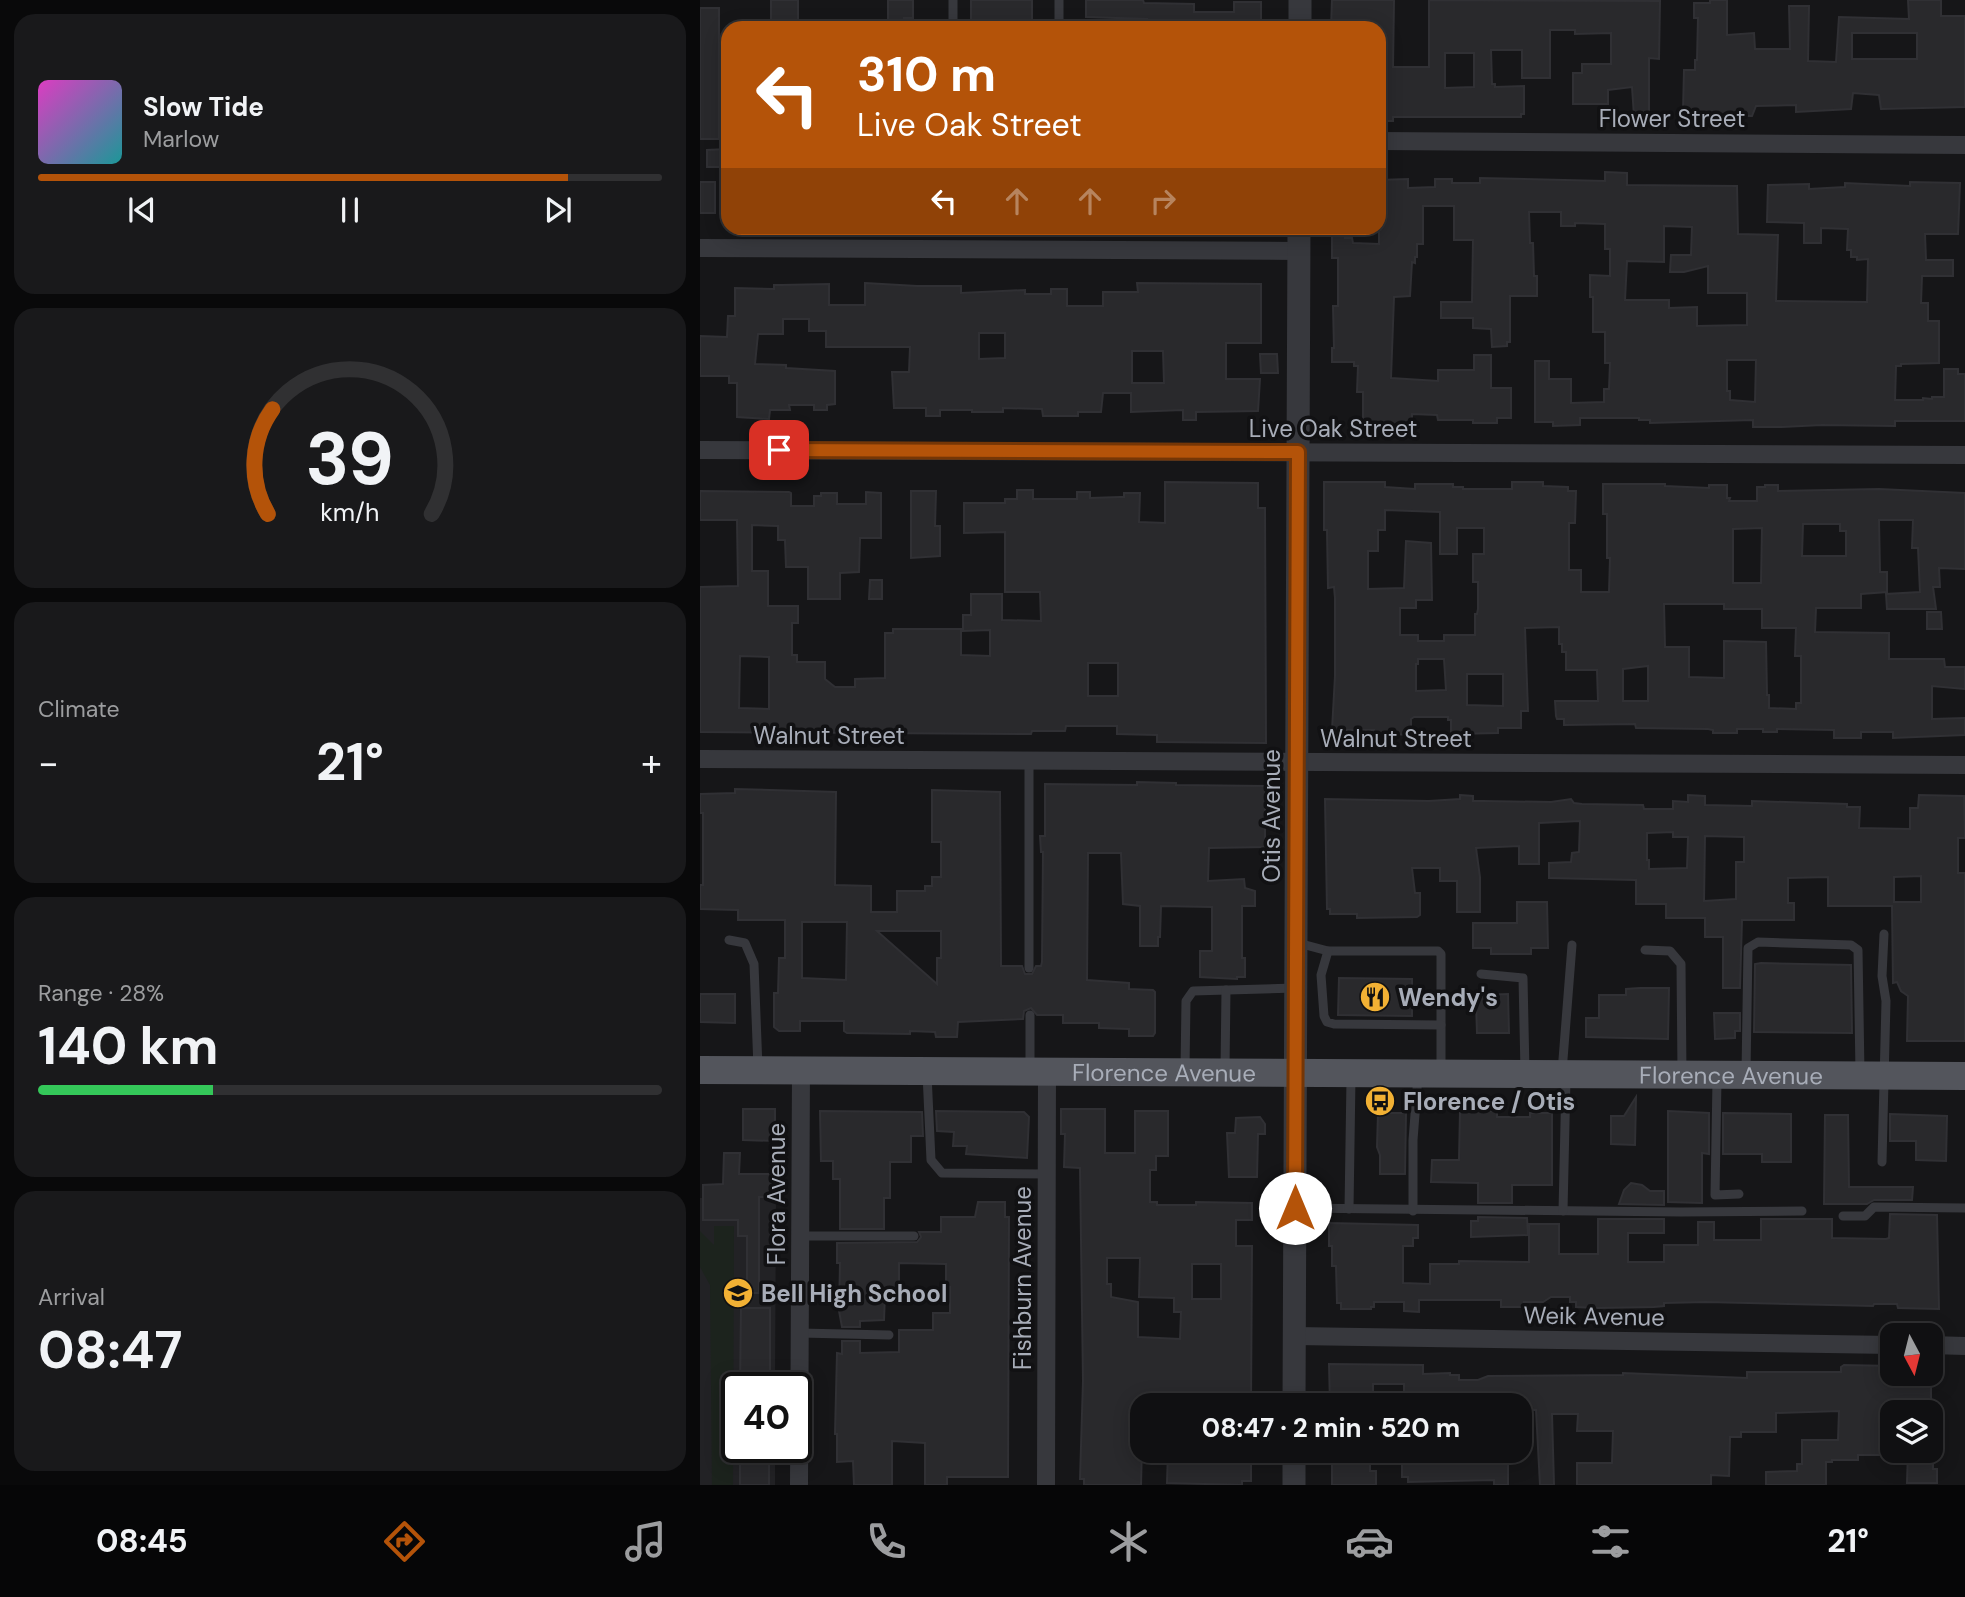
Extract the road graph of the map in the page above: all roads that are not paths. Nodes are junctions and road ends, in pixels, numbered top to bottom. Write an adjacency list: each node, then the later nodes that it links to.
1 (953, 0): 4 (lane)
2 (1059, 0): 5 (lane)
3 (1300, 0): 6 (street)
4 (953, 21)
5 (1059, 21)
6 (1300, 21)
7 (1386, 141): 8 (street, Flower Street)
8 (1965, 145)
9 (1299, 239): 10 (street); 12 (street, Otis Avenue)
10 (700, 248)
11 (700, 450): 12 (street, Live Oak Street)
12 (1298, 452): 13 (street, Live Oak Street); 16 (street, Otis Avenue)
13 (1965, 455)
14 (700, 759): 15 (street, Walnut Street)
15 (1029, 761): 16 (street, Walnut Street); 24 (lane)
16 (1297, 762): 17 (street, Walnut Street); 20 (street, Otis Avenue)
17 (1965, 765)
18 (1884, 934): 45 (lane)
19 (729, 940): 31 (lane)
20 (1297, 943): 23 (lane); 26 (street, Otis Avenue)
21 (1572, 945): 41 (lane)
22 (1645, 950): 42 (lane)
23 (1328, 951): 29 (lane); 29 (lane)
24 (1029, 968)
25 (1480, 974): 40 (lane)
26 (1297, 988): 27 (lane); 37 (street, Otis Avenue)
27 (1226, 990): 35 (lane); 36 (lane)
28 (1030, 1015): 34 (lane)
29 (1441, 1025): 39 (lane)
30 (700, 1070): 31 (main road, Florence Avenue)
31 (758, 1070): 32 (main road, Florence Avenue)
32 (801, 1070): 33 (main road, Florence Avenue); 57 (street, Flora Avenue)
33 (927, 1071): 34 (main road, Florence Avenue); 48 (lane)
34 (1039, 1072): 35 (main road, Florence Avenue); 48 (street, Fishburn Avenue)
35 (1185, 1072): 36 (main road, Florence Avenue)
36 (1225, 1072): 37 (main road, Florence Avenue)
37 (1296, 1073): 38 (main road, Florence Avenue); 50 (street, Otis Avenue)
38 (1351, 1073): 39 (main road, Florence Avenue); 52 (lane)
39 (1430, 1073): 40 (main road, Florence Avenue); 53 (lane)
40 (1525, 1074): 41 (main road, Florence Avenue)
41 (1564, 1074): 42 (main road, Florence Avenue); 54 (lane)
42 (1682, 1074): 44 (main road, Florence Avenue)
43 (1746, 1074): 44 (main road, Florence Avenue); 45 (main road, Florence Avenue); 45 (lane)
44 (1717, 1075): 49 (lane)
45 (1872, 1075): 46 (main road, Florence Avenue); 47 (lane)
46 (1965, 1076)
47 (1882, 1162)
48 (1047, 1174): 68 (street, Fishburn Avenue)
49 (1739, 1194)
50 (1295, 1208): 52 (lane); 61 (street, Otis Avenue)
51 (1965, 1208): 56 (lane)
52 (1349, 1209): 53 (lane)
53 (1413, 1211): 54 (lane)
54 (1563, 1211): 55 (lane)
55 (1802, 1211)
56 (1843, 1216)
57 (800, 1236): 58 (lane); 59 (street, Flora Avenue)
58 (914, 1236)
59 (800, 1333): 60 (lane); 67 (street, Flora Avenue)
60 (890, 1335)
61 (1295, 1336): 62 (street, Weik Avenue); 65 (street, Otis Avenue)
62 (1880, 1345)
63 (1943, 1345): 64 (street)
64 (1965, 1346)
65 (1294, 1393)
66 (1294, 1463): 69 (street)
67 (799, 1485)
68 (1046, 1485)
69 (1294, 1485)

